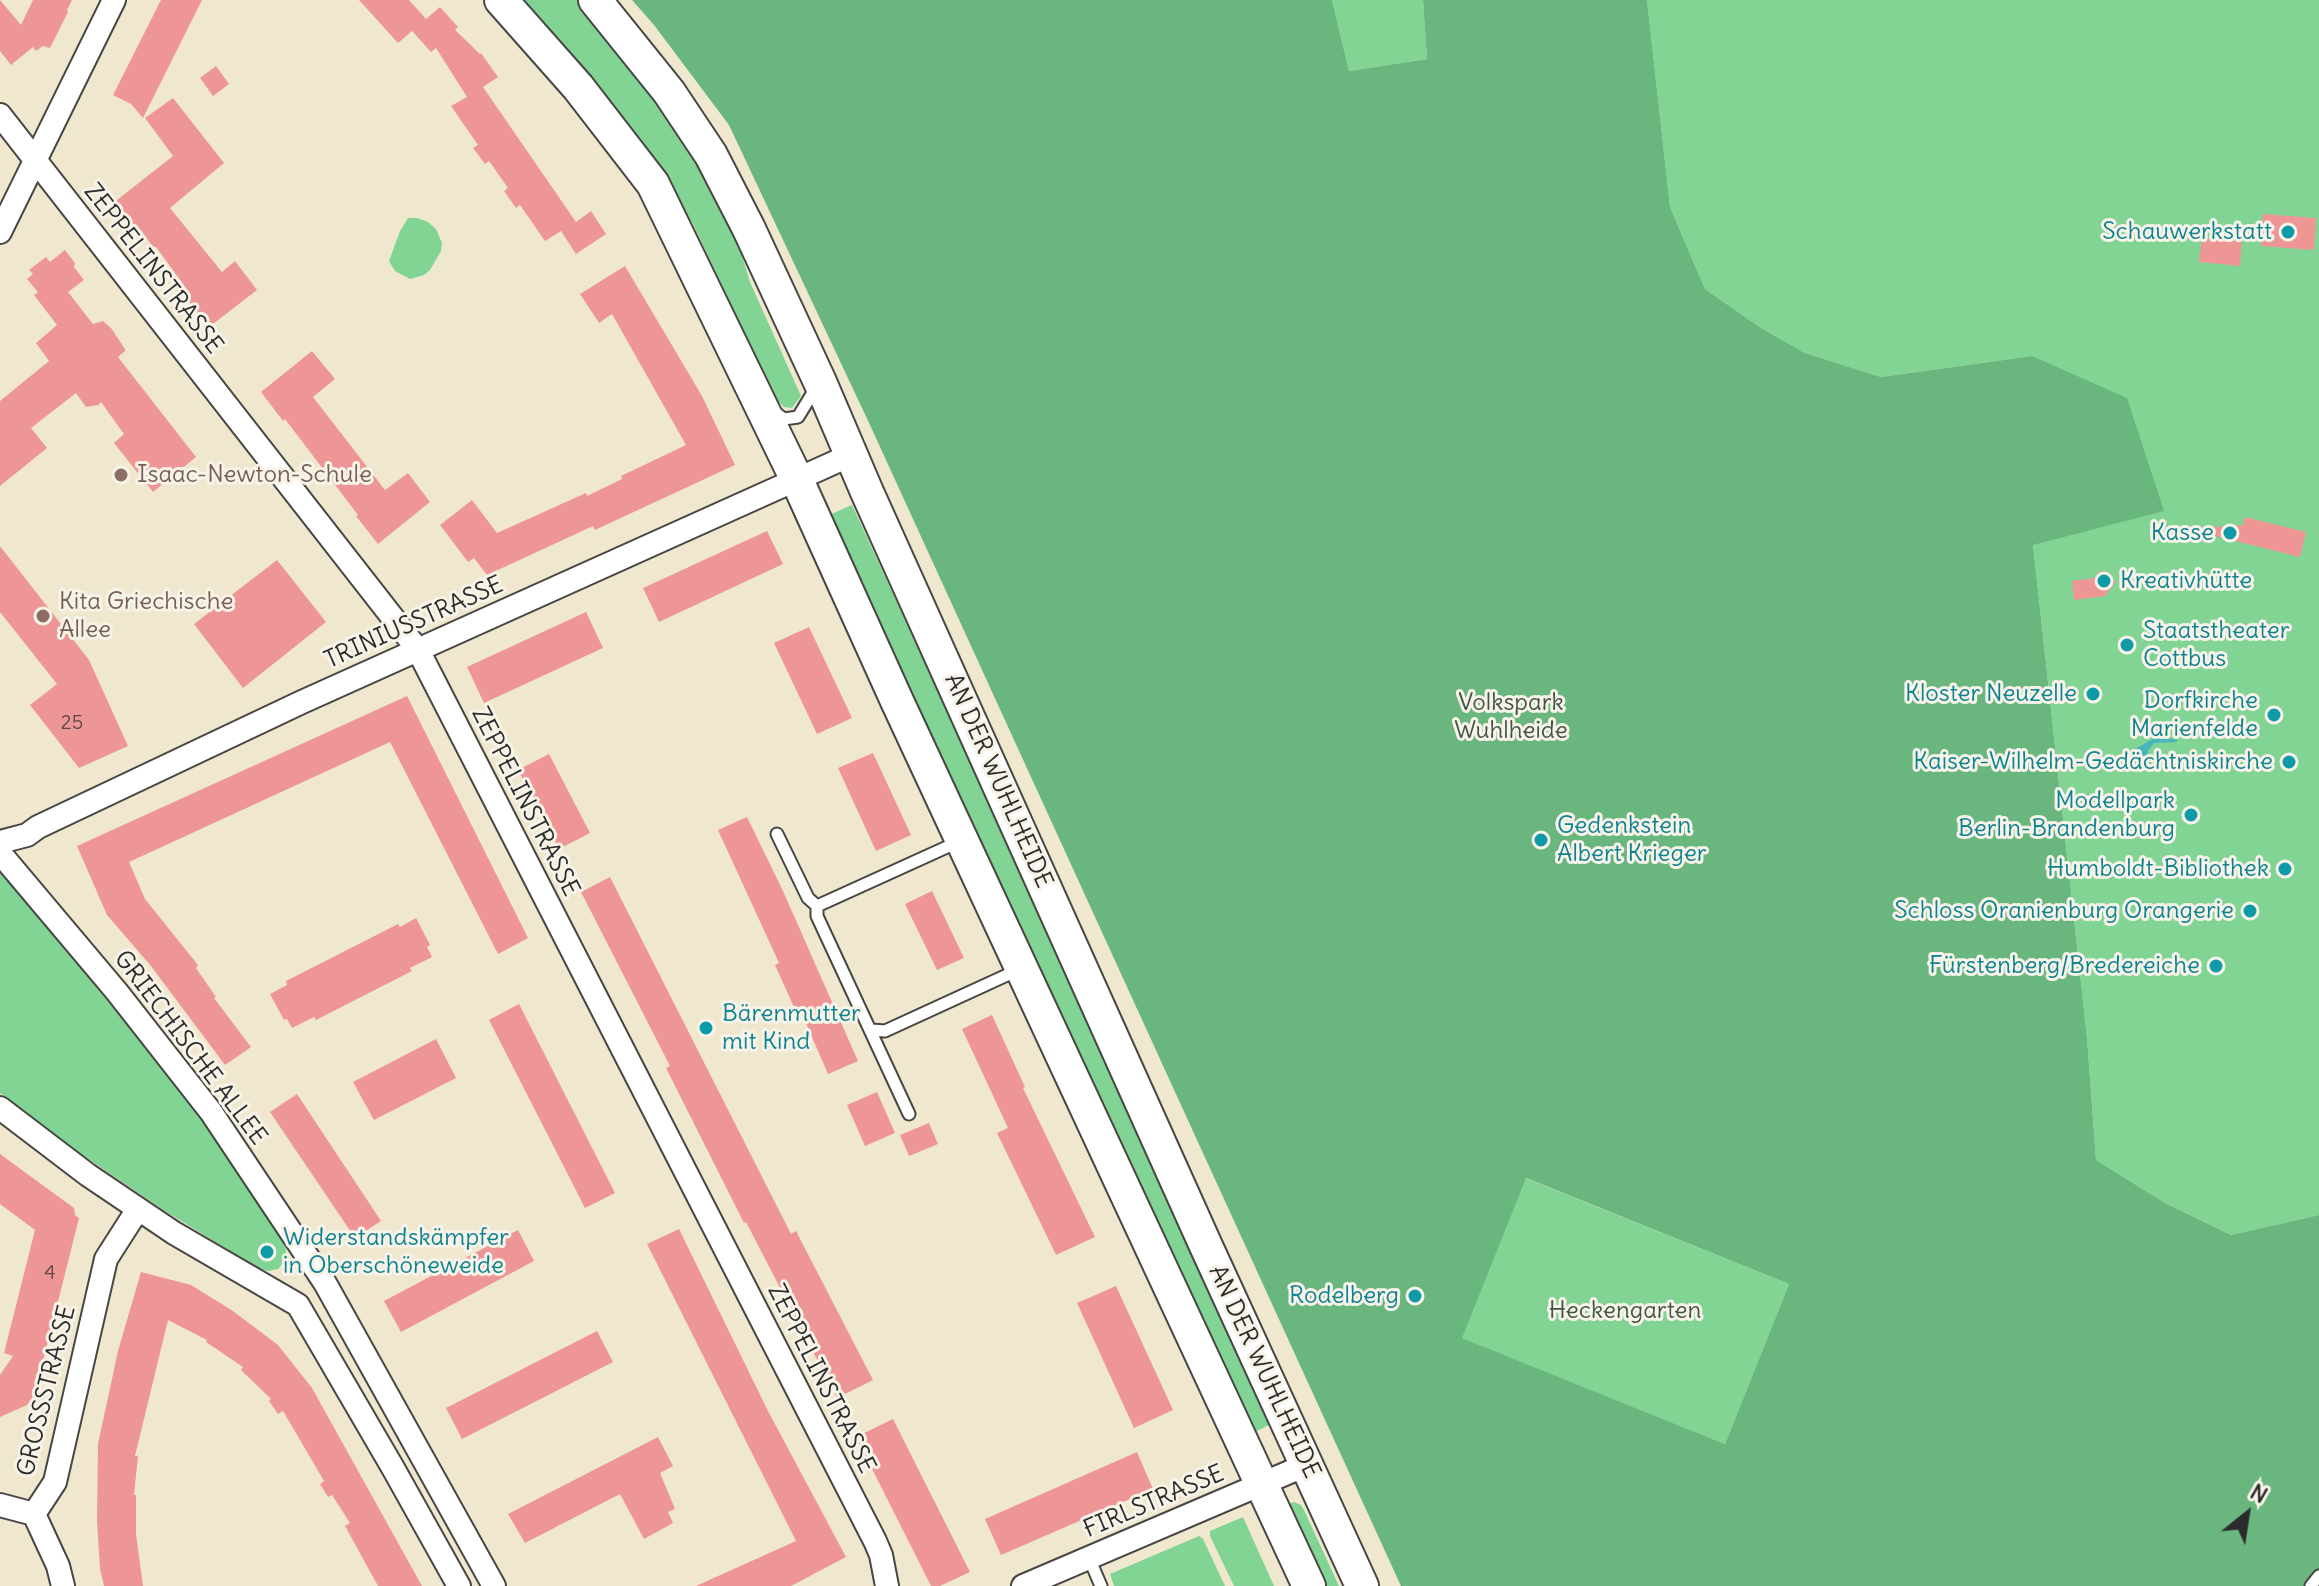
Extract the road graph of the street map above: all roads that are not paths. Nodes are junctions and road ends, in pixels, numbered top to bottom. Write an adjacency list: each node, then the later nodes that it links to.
1 (114, 0): 5 (street)
2 (501, 0): 8 (main road, AN DER WUHLHEIDE)
3 (595, 0): 7 (main road, AN DER WUHLHEIDE)
4 (0, 115): 5 (street, ZEPPELINSTRASSE)
5 (35, 160): 6 (street); 11 (street, ZEPPELINSTRASSE)
6 (0, 232)
7 (820, 382): 8 (lane); 9 (main road, AN DER WUHLHEIDE)
8 (760, 401): 10 (main road, AN DER WUHLHEIDE)
9 (851, 455): 10 (street, TRINIUSSTRASSE); 24 (main road, AN DER WUHLHEIDE)
10 (797, 480): 11 (street, TRINIUSSTRASSE); 13 (main road, AN DER WUHLHEIDE)
11 (418, 650): 14 (street, TRINIUSSTRASSE); 33 (street, ZEPPELINSTRASSE)
12 (777, 834): 16 (lane)
13 (961, 840): 16 (lane); 17 (main road, AN DER WUHLHEIDE)
14 (0, 842)
15 (0, 853): 22 (street, GRIECHISCHE ALLEE)
16 (817, 906): 18 (lane)
17 (1023, 968): 18 (lane); 25 (main road, AN DER WUHLHEIDE)
18 (872, 1030): 20 (lane)
19 (0, 1108): 21 (street)
20 (909, 1114)
21 (138, 1209): 23 (street); 27 (street, GROSSSTRASSE)
22 (325, 1283): 23 (street); 32 (street, GRIECHISCHE ALLEE)
23 (298, 1305): 31 (street)
24 (1306, 1465): 25 (street, FIRLSTRASSE); 37 (main road, AN DER WUHLHEIDE)
25 (1263, 1484): 28 (street, FIRLSTRASSE); 36 (main road, AN DER WUHLHEIDE)
26 (0, 1505): 27 (street)
27 (34, 1514): 30 (street, GROSSSTRASSE)
28 (1089, 1558): 34 (street, FIRLSTRASSE); 35 (lane)
29 (2319, 1576): 38 (lane)
30 (63, 1586)
31 (459, 1586)
32 (494, 1586)
33 (887, 1586)
34 (1023, 1586)
35 (1101, 1586)
36 (1309, 1586)
37 (1362, 1586)
38 (2311, 1586)

